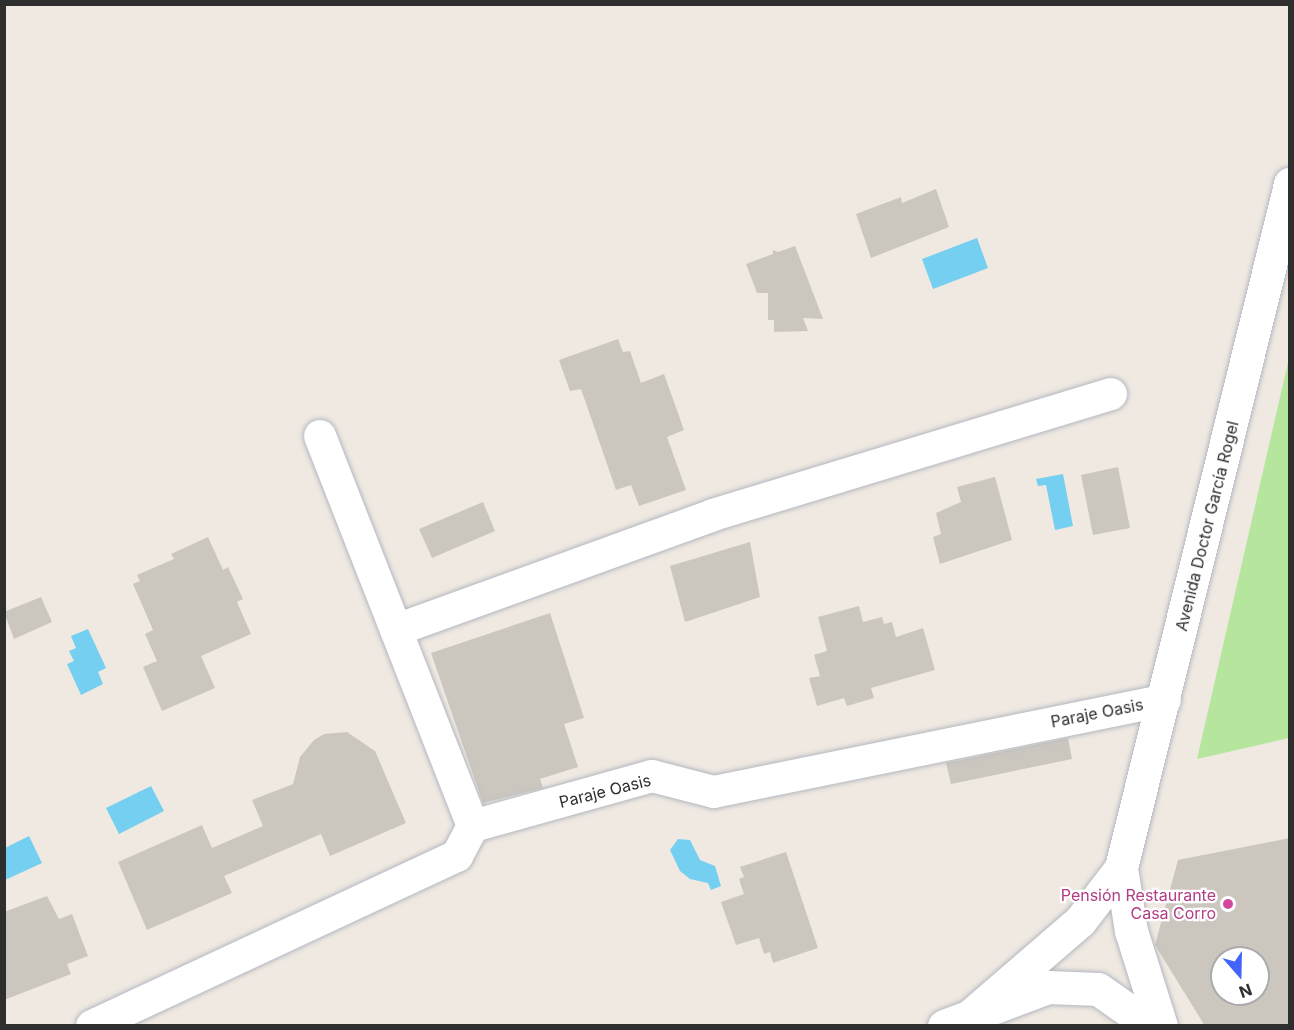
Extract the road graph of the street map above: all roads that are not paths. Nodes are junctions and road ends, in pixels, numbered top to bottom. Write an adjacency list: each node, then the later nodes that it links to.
1 (1290, 184): 5 (street, Avenida Doctor García Rogel)
2 (1111, 394): 4 (street)
3 (320, 436): 4 (street)
4 (396, 630): 6 (street)
5 (1165, 700): 6 (street, Paraje Oasis); 7 (street, Avenida Doctor García Rogel)
6 (473, 826): 9 (street)
7 (1121, 868): 8 (street, Avenida Doctor García Rogel); 11 (street, Avenida Doctor García Rogel)
8 (958, 1020): 10 (street)
9 (92, 1026)
10 (1151, 1026)
11 (1161, 1026)

